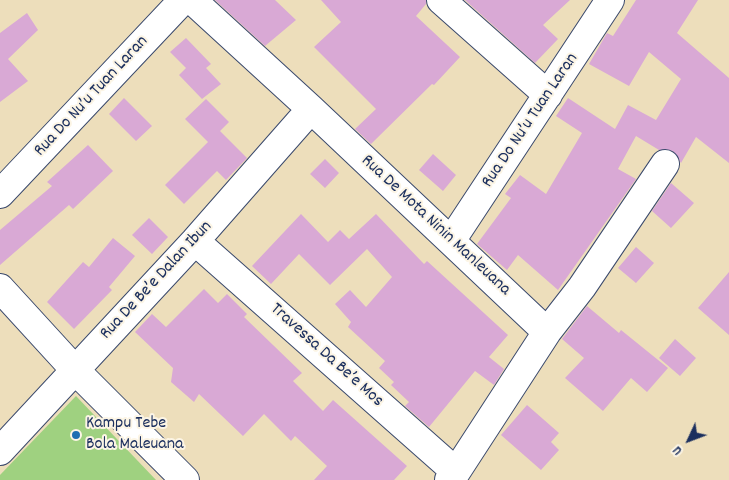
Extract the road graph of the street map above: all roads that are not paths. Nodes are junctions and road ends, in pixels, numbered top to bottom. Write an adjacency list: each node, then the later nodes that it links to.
1 (184, 0): 8 (street, Rua Do Nu’u Tuan Laran)
2 (192, 0): 6 (street, Rua De Mota Ninin Manleuana)
3 (442, 0): 5 (street)
4 (610, 0): 5 (street, Rua Do Nu’u Tuan Laran)
5 (548, 95): 10 (street, Rua Do Nu’u Tuan Laran)
6 (311, 109): 9 (street, Rua De Be’e Dalan Ibun); 10 (street, Rua De Mota Ninin Manleuana)
7 (665, 164): 12 (street)
8 (0, 194)
9 (195, 241): 13 (street, Rua De Be’e Dalan Ibun); 15 (street, Travessa Da Be’e Mos)
10 (451, 241): 12 (street, Rua De Mota Ninin Manleuana)
11 (0, 288): 13 (street)
12 (547, 332): 15 (street)
13 (75, 370): 14 (street, Rua De Be’e Dalan Ibun); 16 (street)
14 (0, 451)
15 (452, 476)
16 (185, 480)

